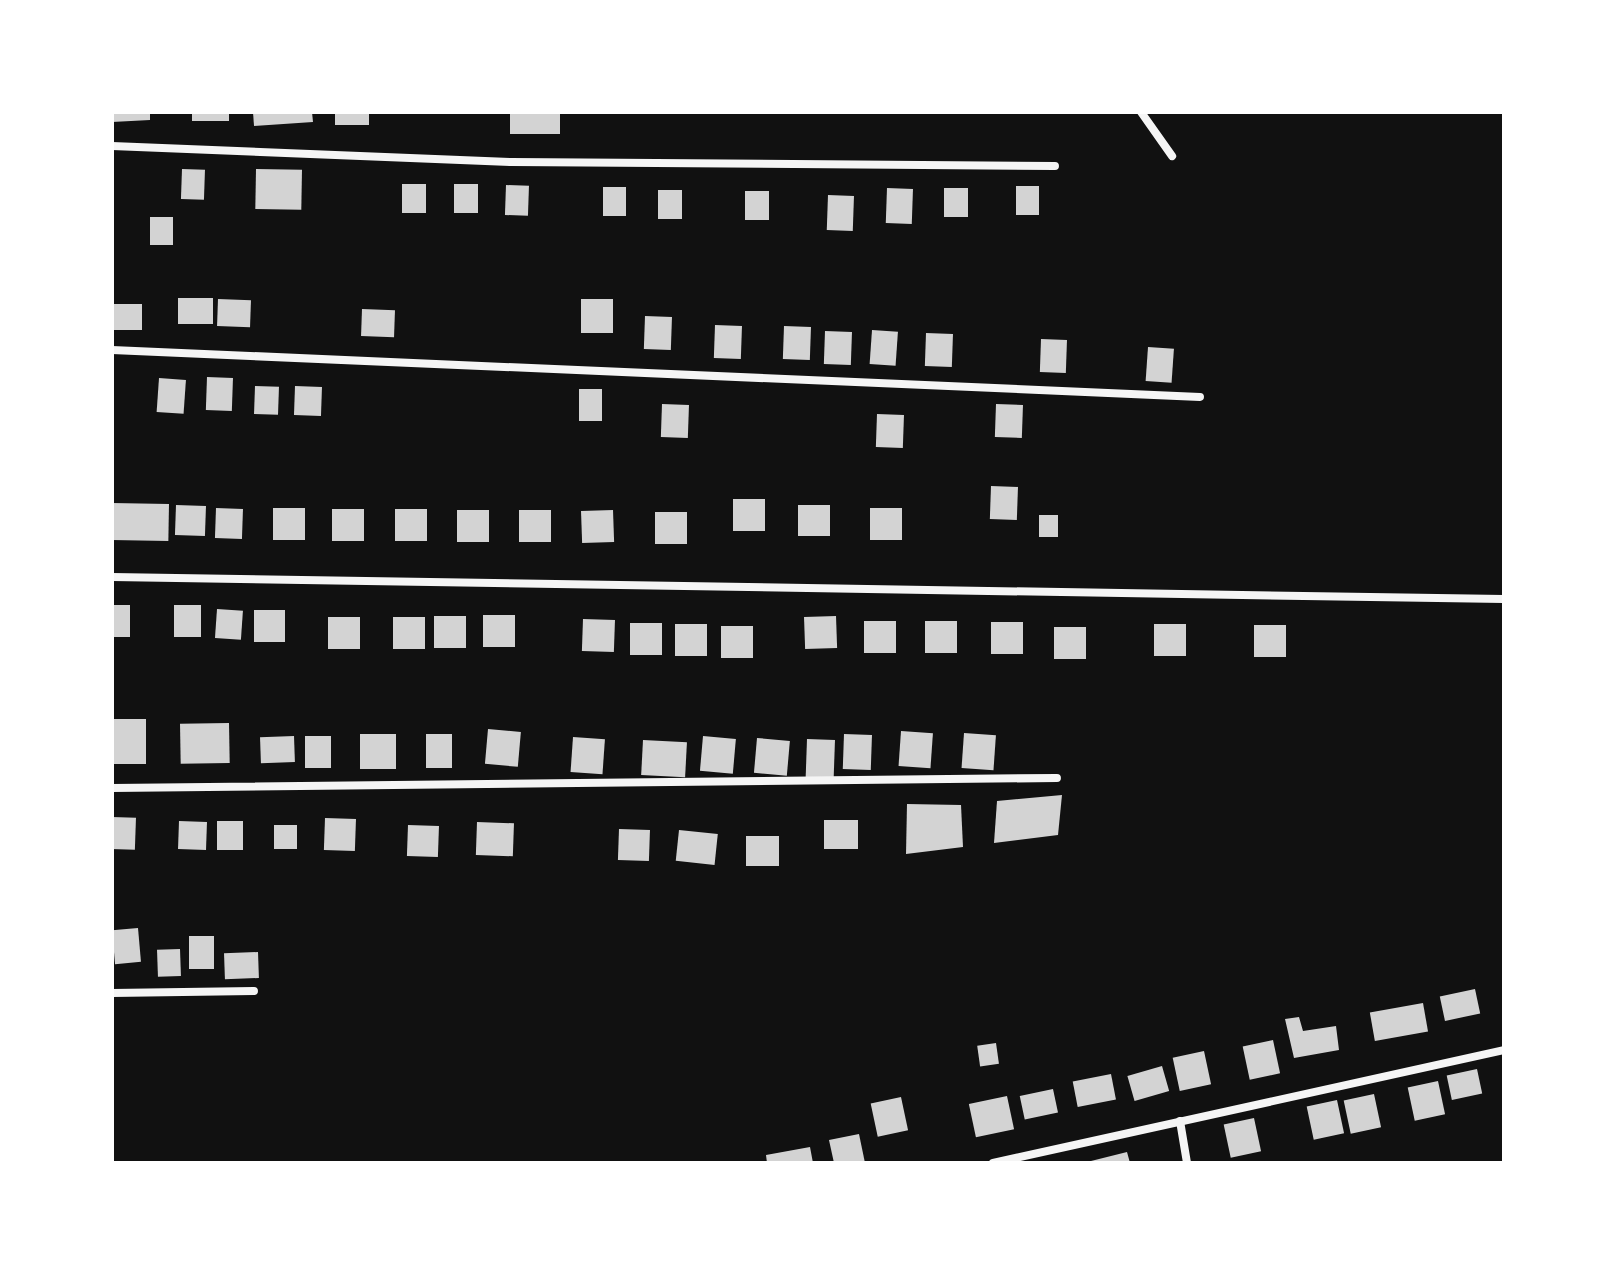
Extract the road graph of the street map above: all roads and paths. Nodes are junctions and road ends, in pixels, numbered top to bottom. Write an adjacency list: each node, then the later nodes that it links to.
1 (1141, 112): 3 (street)
2 (112, 146): 4 (street)
3 (1172, 156)
4 (1055, 166)
5 (112, 350): 6 (street)
6 (1200, 397)
7 (112, 577): 8 (street)
8 (1504, 599)
9 (1057, 778): 10 (street)
10 (112, 788)
11 (254, 991): 12 (street)
12 (112, 993)
13 (1504, 1050): 14 (street)
14 (1180, 1121): 15 (street); 16 (street)
15 (993, 1163)
16 (1187, 1163)

